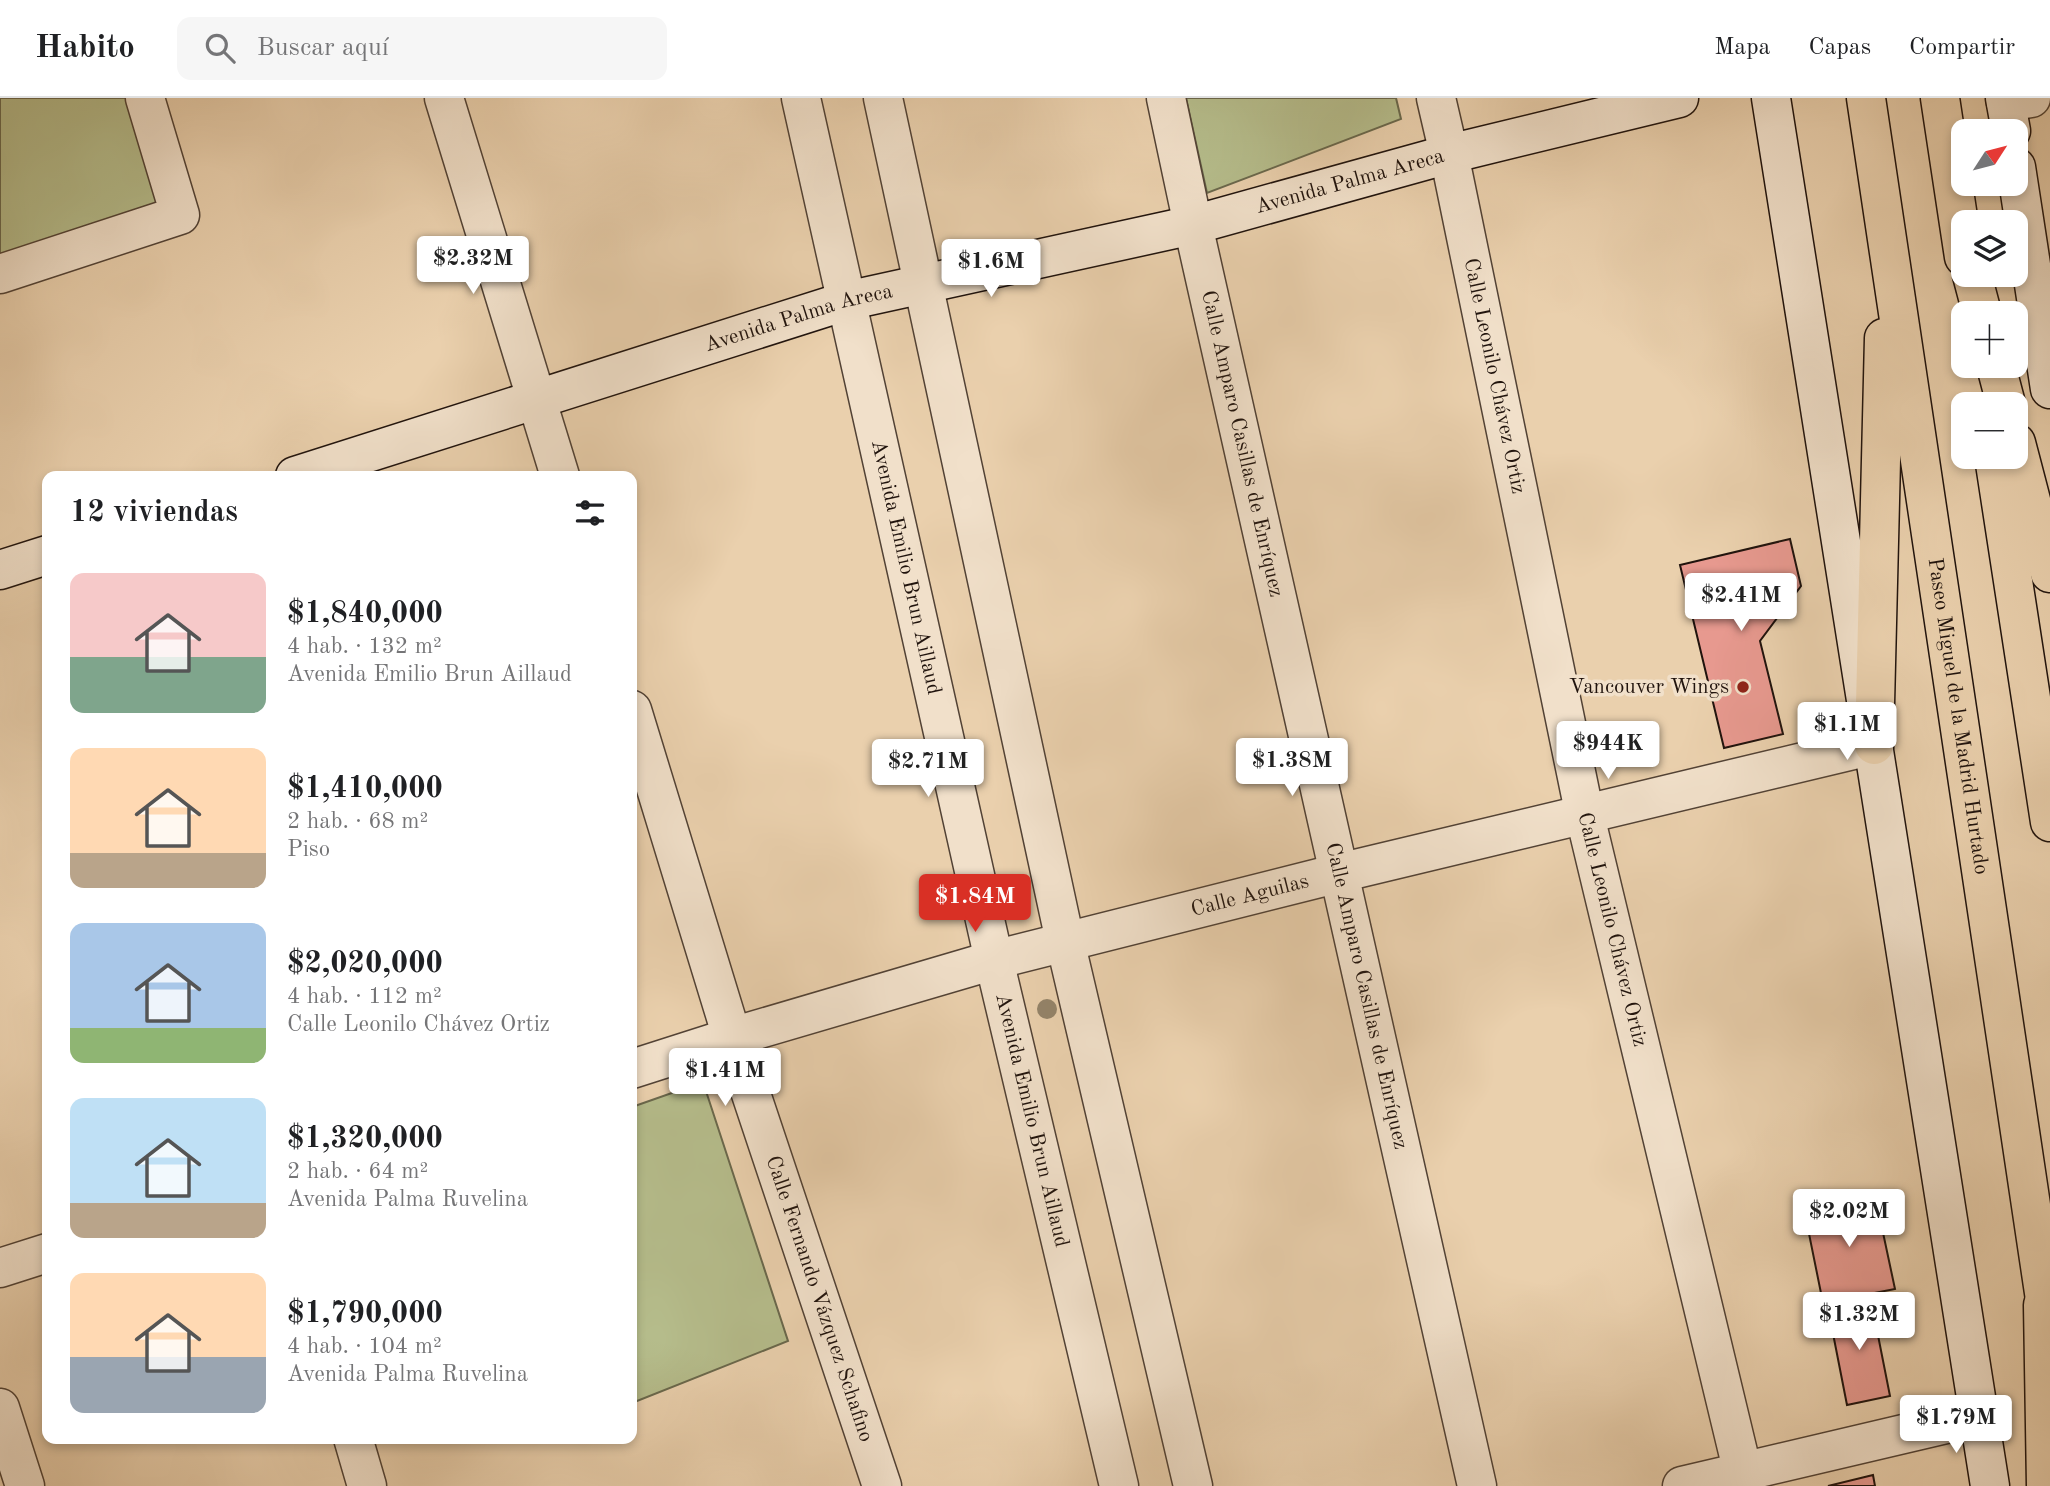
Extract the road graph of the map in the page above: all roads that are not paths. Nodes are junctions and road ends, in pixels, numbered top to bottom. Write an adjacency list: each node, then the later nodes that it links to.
1 (145, 98): 16 (street)
2 (444, 98): 20 (street)
3 (801, 98): 18 (street, Avenida Emilio Brun Aillaud)
4 (883, 98): 17 (street)
5 (1166, 98): 14 (street, Calle Amparo Casillas de Enríquez)
6 (1436, 98): 11 (street, Calle Leonilo Chávez Ortiz)
7 (1679, 98): 11 (street, Avenida Palma Areca)
8 (1771, 98): 29 (street)
9 (1866, 98): 15 (highway, Paseo Miguel de la Madrid Hurtado)
10 (1940, 98): 13 (highway)
11 (1449, 154): 14 (street, Avenida Palma Areca); 30 (street, Calle Leonilo Chávez Ortiz)
12 (2020, 196): 19 (street)
13 (1957, 210)
14 (1193, 225): 17 (street, Avenida Palma Areca); 32 (street, Calle Amparo Casillas de Enríquez)
15 (1886, 231): 29 (highway); 39 (highway, Paseo Miguel de la Madrid Hurtado)
16 (0, 274)
17 (924, 283): 18 (street, Avenida Palma Areca); 33 (street)
18 (846, 301): 20 (street, Avenida Palma Areca); 34 (street, Avenida Emilio Brun Aillaud)
19 (2050, 389)
20 (536, 400): 23 (street, Avenida Palma Areca); 24 (street)
21 (1996, 469): 31 (highway)
22 (2023, 469): 27 (highway)
23 (311, 471)
24 (558, 471)
25 (42, 557): 26 (street)
26 (0, 570)
27 (2050, 573)
28 (637, 726): 35 (street, Calle Fernando Vázquez Schafino)
29 (1874, 745): 30 (street, Calle Aguilas); 42 (street)
30 (1584, 816): 32 (street, Calle Aguilas); 44 (street, Calle Leonilo Chávez Ortiz)
31 (2050, 822)
32 (1339, 873): 33 (street, Calle Aguilas); 50 (street, Calle Amparo Casillas de Enríquez)
33 (1065, 941): 34 (street, Calle Aguilas); 49 (street)
34 (994, 960): 35 (street, Calle Aguilas); 48 (street, Avenida Emilio Brun Aillaud)
35 (733, 1037): 36 (street, Calle Aguilas); 47 (street, Calle Fernando Vázquez Schafino)
36 (637, 1067)
37 (42, 1255): 38 (street)
38 (0, 1268)
39 (2042, 1279): 40 (highway, Paseo Miguel de la Madrid Hurtado); 53 (highway)
40 (2050, 1333)
41 (0, 1408): 45 (street)
42 (1980, 1416): 44 (street); 52 (street)
43 (355, 1444): 46 (street)
44 (1743, 1473): 51 (street)
45 (25, 1486)
46 (367, 1486)
47 (882, 1486)
48 (1119, 1486)
49 (1193, 1486)
50 (1477, 1486)
51 (1682, 1486)
52 (1990, 1486)
53 (2046, 1486)

